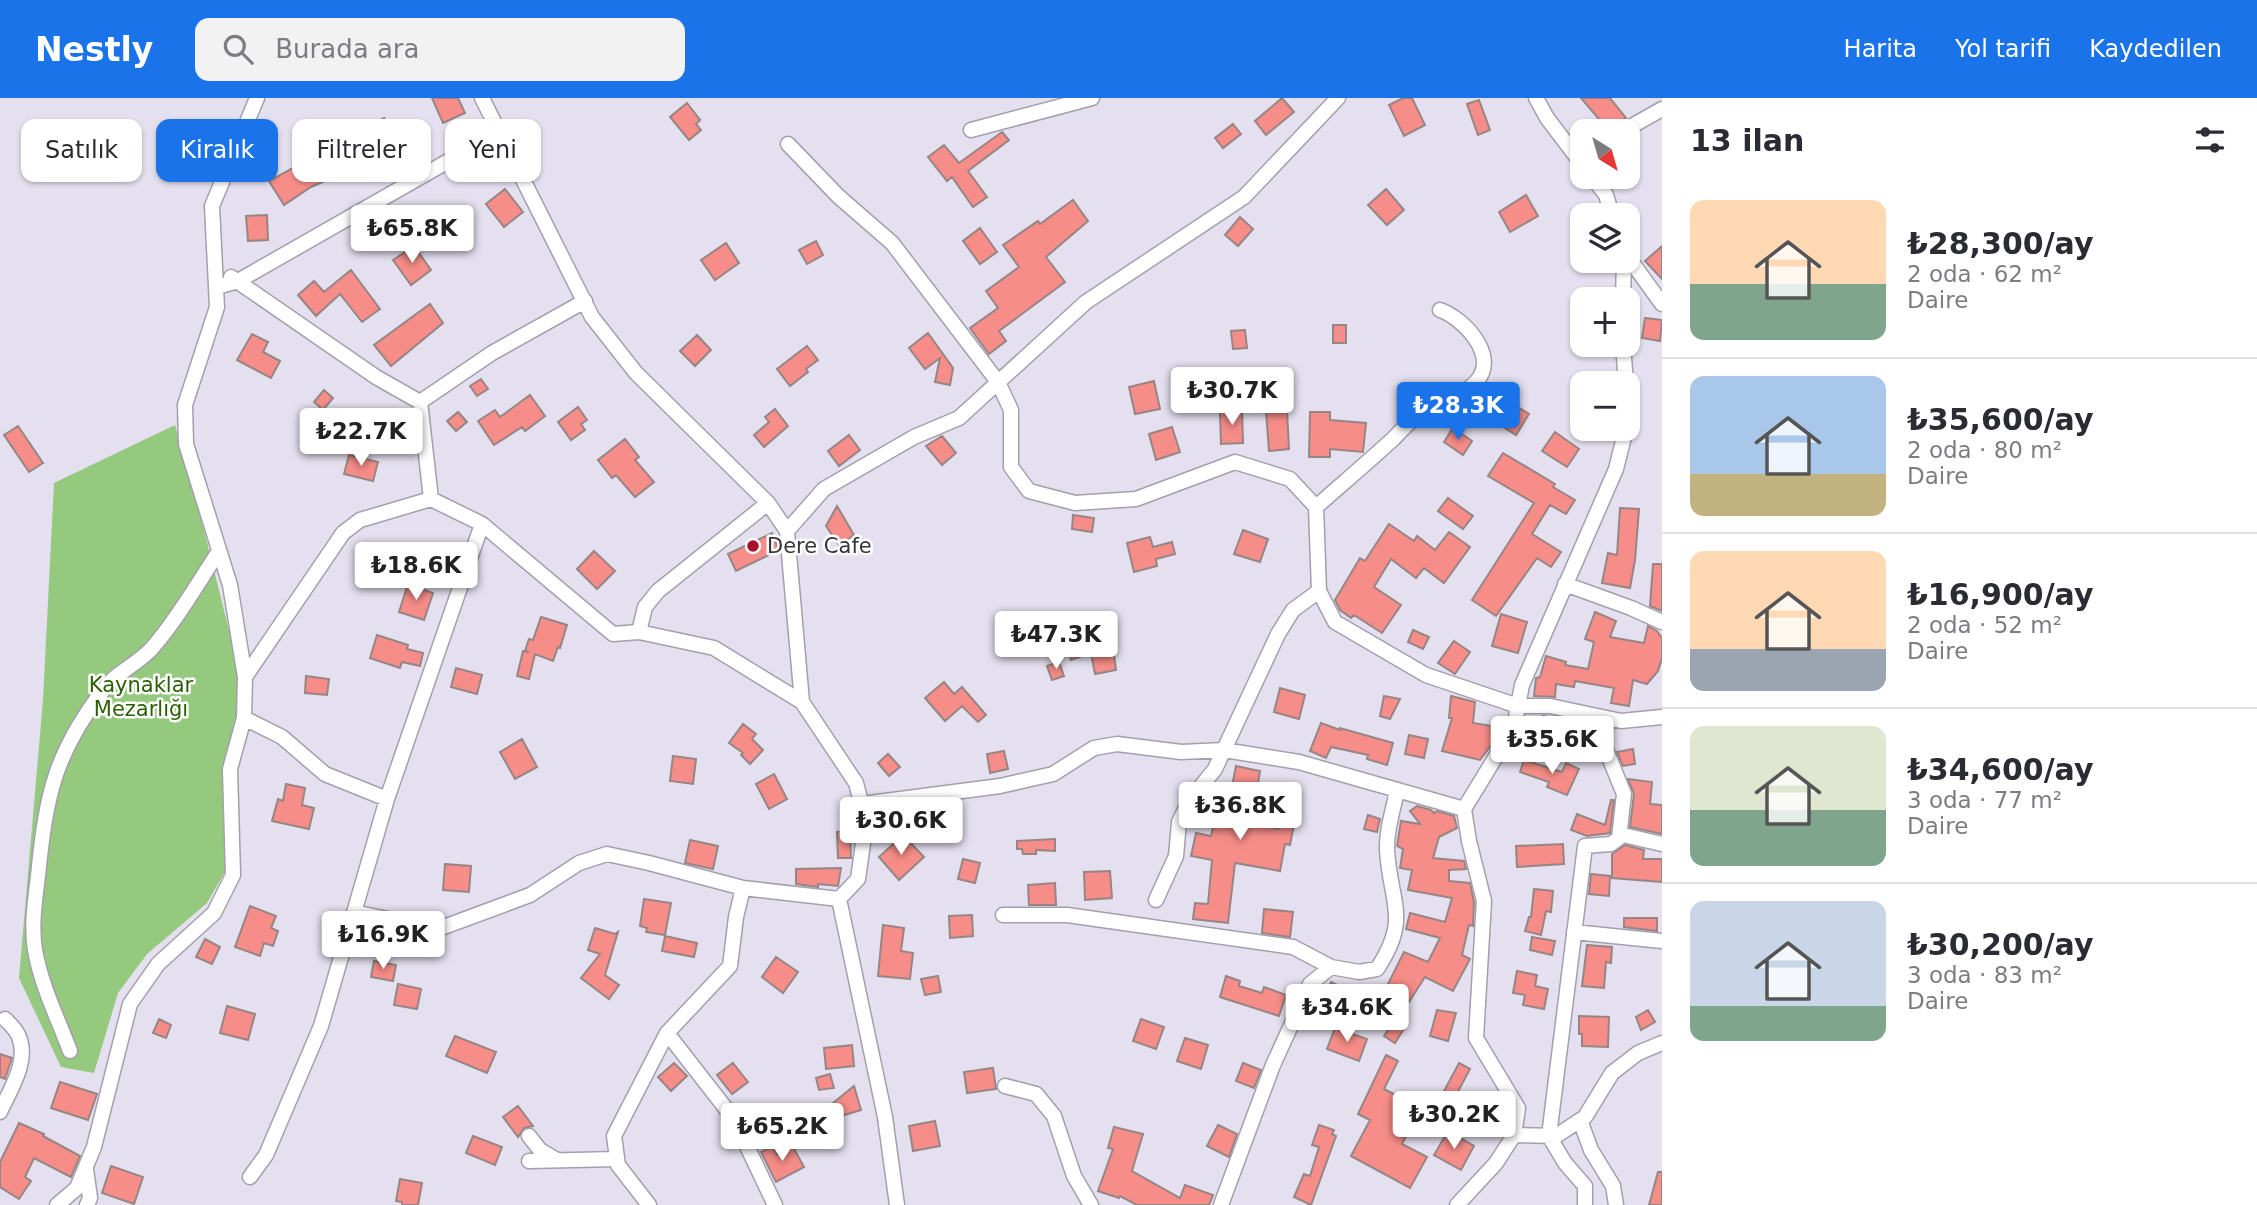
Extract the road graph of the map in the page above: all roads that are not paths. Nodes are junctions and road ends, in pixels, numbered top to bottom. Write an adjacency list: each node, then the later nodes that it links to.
1 (257, 98): 15 (street)
2 (482, 98): 8 (street)
3 (1092, 98): 10 (street)
4 (1338, 98): 6 (street)
5 (1536, 98): 12 (street)
6 (1323, 105): 22 (street)
7 (1662, 109): 9 (street)
8 (494, 119)
9 (1640, 121)
10 (971, 130)
11 (788, 144): 22 (street)
12 (1570, 148)
13 (445, 163): 17 (street)
14 (526, 182): 19 (street)
15 (217, 267): 17 (street); 18 (street)
16 (1637, 273): 20 (street)
17 (238, 281): 18 (street); 23 (street)
18 (217, 287): 30 (street)
19 (584, 301): 23 (street); 26 (street)
20 (1662, 304)
21 (1440, 310): 27 (street)
22 (998, 382): 27 (street); 29 (street)
23 (420, 402): 25 (street)
24 (1623, 441): 31 (street)
25 (431, 499): 28 (street); 35 (street)
26 (768, 503): 29 (street); 34 (street)
27 (1316, 507): 32 (street)
28 (482, 524): 34 (street); 43 (street)
29 (787, 531): 36 (street)
30 (219, 551): 35 (street); 59 (street)
31 (1566, 584): 33 (street); 37 (street)
32 (1319, 591): 37 (street); 41 (street)
33 (1662, 622)
34 (639, 632): 36 (street)
35 (245, 677): 39 (street)
36 (802, 702): 44 (street)
37 (1518, 706): 40 (street); 45 (street)
38 (1662, 717): 40 (street)
39 (244, 718): 43 (street); 69 (street)
40 (1607, 718): 46 (street)
41 (1224, 750): 42 (street); 44 (street); 50 (street)
42 (1397, 791): 45 (street); 55 (street)
43 (387, 799): 51 (street)
44 (862, 804): 49 (street)
45 (1464, 809): 63 (street)
46 (1619, 838): 47 (street); 53 (street)
47 (1662, 844)
48 (743, 888): 49 (street); 51 (street); 57 (street)
49 (839, 899): 75 (street)
50 (1156, 900)
51 (354, 912): 70 (street)
52 (1003, 915): 55 (street)
53 (1574, 932): 54 (street); 65 (street)
54 (1662, 941)
55 (1331, 967): 77 (street)
56 (5, 1019): 61 (street)
57 (667, 1033): 66 (street); 74 (street)
58 (1662, 1043): 62 (street)
59 (70, 1051)
60 (1005, 1086): 76 (street)
61 (0, 1112)
62 (1580, 1120): 65 (street); 80 (street)
63 (1514, 1135): 65 (street); 78 (street)
64 (529, 1136): 67 (street)
65 (1549, 1136): 79 (street)
66 (617, 1159): 67 (street); 73 (street)
67 (558, 1160): 68 (street)
68 (529, 1161)
69 (86, 1167): 71 (street); 72 (street)
70 (250, 1177)
71 (57, 1205)
72 (87, 1205)
73 (649, 1205)
74 (775, 1205)
75 (897, 1205)
76 (1091, 1205)
77 (1221, 1205)
78 (1457, 1205)
79 (1585, 1205)
80 (1616, 1205)

